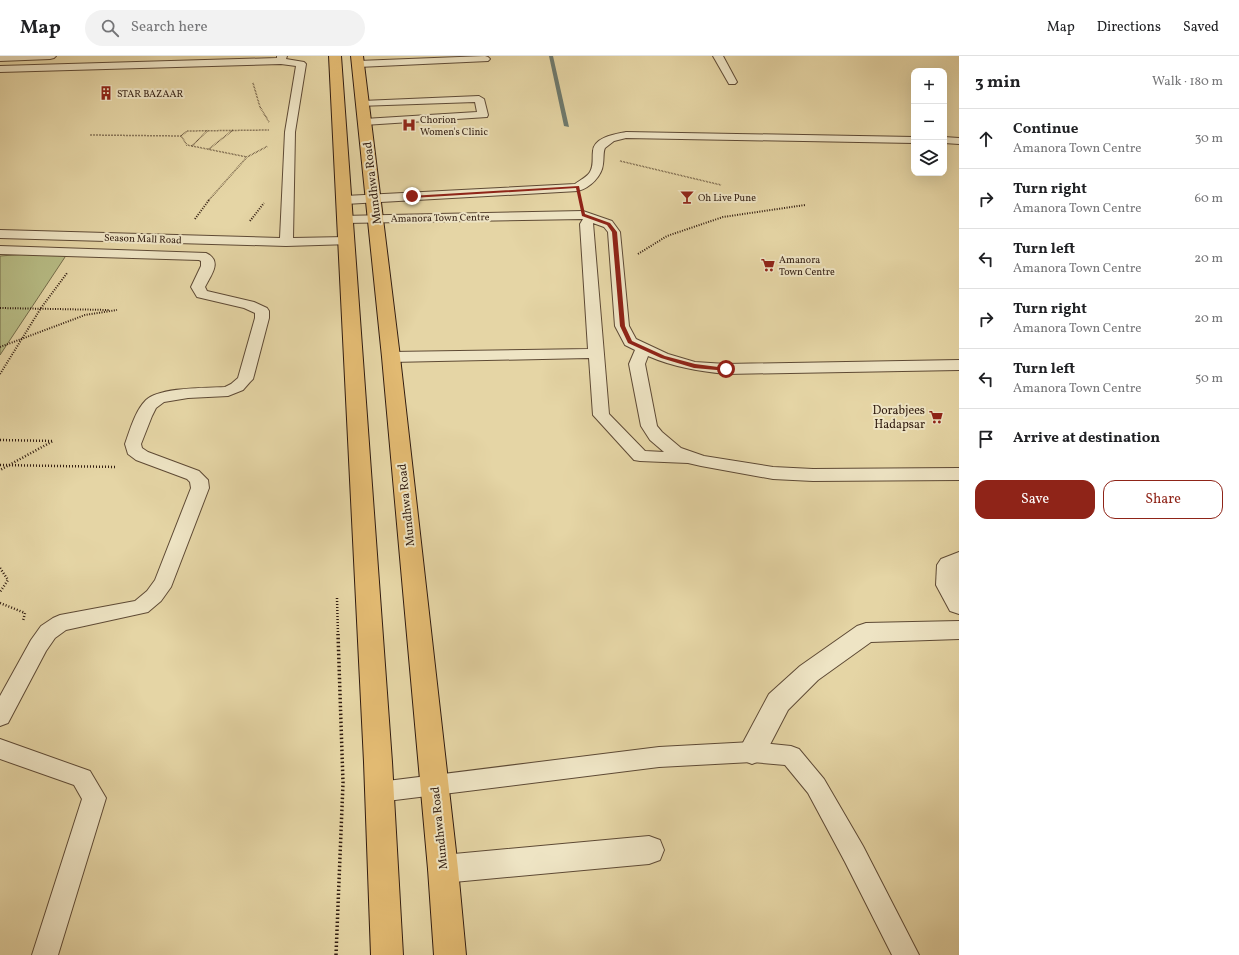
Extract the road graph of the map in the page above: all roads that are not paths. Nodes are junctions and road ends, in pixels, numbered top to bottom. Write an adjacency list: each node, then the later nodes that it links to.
1 (50, 56): 4 (street)
2 (335, 56): 18 (highway)
3 (718, 56): 9 (lane)
4 (0, 58)
5 (281, 59): 8 (lane); 20 (lane)
6 (485, 59): 7 (lane)
7 (358, 60): 10 (highway, Mundhwa Road)
8 (0, 70)
9 (732, 82)
10 (362, 104): 11 (highway, Mundhwa Road); 11 (lane)
11 (364, 122): 16 (highway, Mundhwa Road)
12 (911, 140): 15 (lane)
13 (947, 140): 14 (lane)
14 (959, 141)
15 (578, 187): 16 (lane, Amanora Town Centre); 17 (lane)
16 (375, 208): 17 (lane, Amanora Town Centre); 18 (lane, Amanora Town Centre); 18 (lane, Amanora Town Centre); 24 (highway, Mundhwa Road)
17 (587, 216): 22 (lane, Amanora Town Centre); 23 (lane)
18 (345, 220): 20 (lane, Season Mall Road); 35 (highway)
19 (0, 234): 20 (lane, Season Mall Road)
20 (286, 242)
21 (0, 250): 31 (lane)
22 (643, 349): 25 (lane, Amanora Town Centre); 26 (lane)
23 (596, 353): 24 (lane); 26 (lane)
24 (391, 357): 34 (highway, Mundhwa Road)
25 (959, 365)
26 (694, 459): 27 (lane)
27 (959, 474)
28 (959, 560): 29 (street)
29 (959, 605)
30 (959, 630): 33 (street)
31 (0, 717)
32 (0, 749): 38 (lane)
33 (752, 752): 34 (lane); 41 (lane)
34 (435, 786): 35 (lane); 37 (highway, Mundhwa Road)
35 (380, 792): 39 (highway)
36 (649, 850): 37 (street)
37 (443, 869): 40 (highway, Mundhwa Road)
38 (45, 955)
39 (387, 955)
40 (450, 955)
41 (906, 955)

